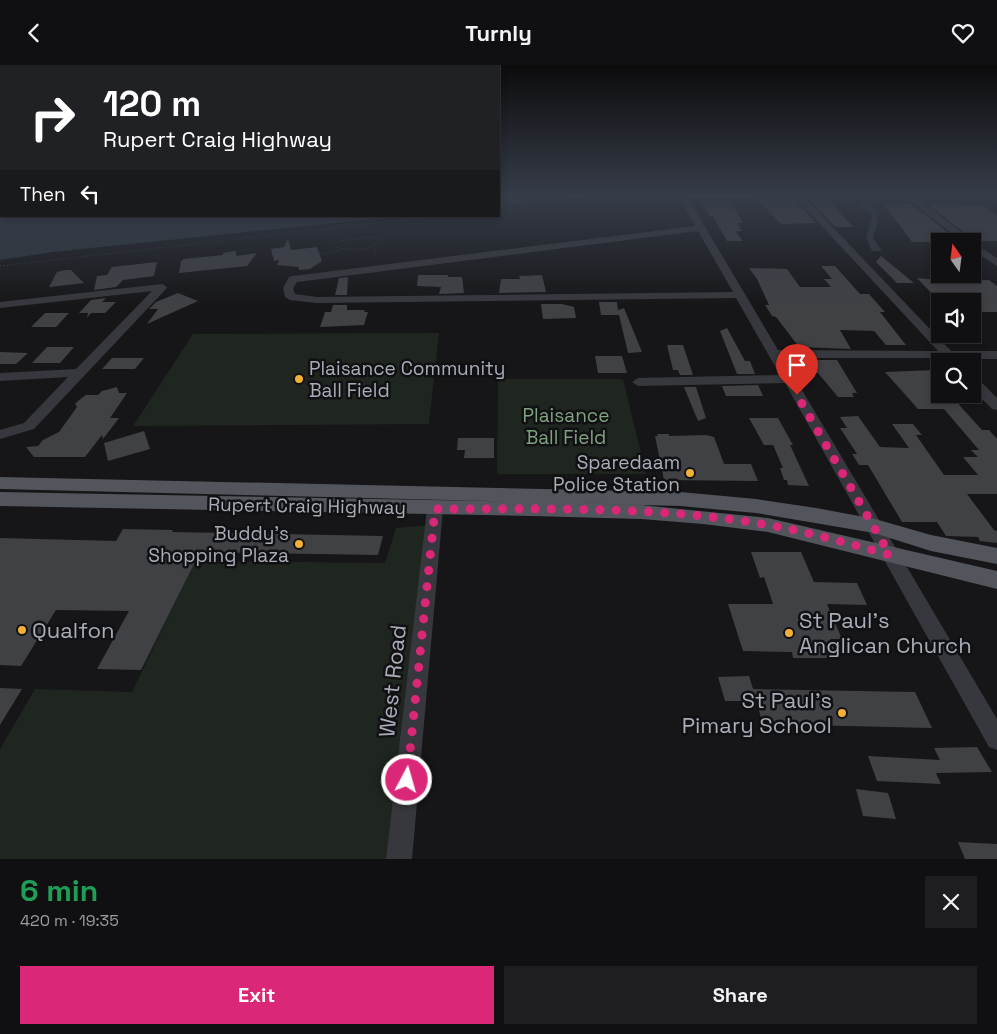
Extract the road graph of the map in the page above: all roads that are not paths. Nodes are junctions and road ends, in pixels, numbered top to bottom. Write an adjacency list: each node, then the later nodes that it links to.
1 (667, 233): 6 (street)
2 (702, 233): 6 (street)
3 (833, 233): 8 (street)
4 (981, 251): 5 (street)
5 (997, 263)
6 (739, 295): 9 (street)
7 (0, 305): 13 (street)
8 (946, 353)
9 (773, 354): 12 (street); 15 (street)
10 (997, 355): 11 (street)
11 (981, 356)
12 (931, 358)
13 (81, 373): 14 (street); 19 (street)
14 (0, 377)
15 (787, 379): 16 (street); 23 (street)
16 (638, 382)
17 (981, 390): 18 (street)
18 (997, 407)
19 (0, 435)
20 (0, 483): 23 (main road, Rupert Craig Highway)
21 (0, 499): 22 (main road, Rupert Craig Highway)
22 (435, 509): 24 (main road, Rupert Craig Highway); 28 (street, West Road)
23 (875, 526): 24 (street); 25 (main road, Rupert Craig Highway)
24 (890, 555): 26 (main road, Rupert Craig Highway); 27 (street)
25 (997, 556)
26 (997, 580)
27 (997, 740)
28 (400, 859)

